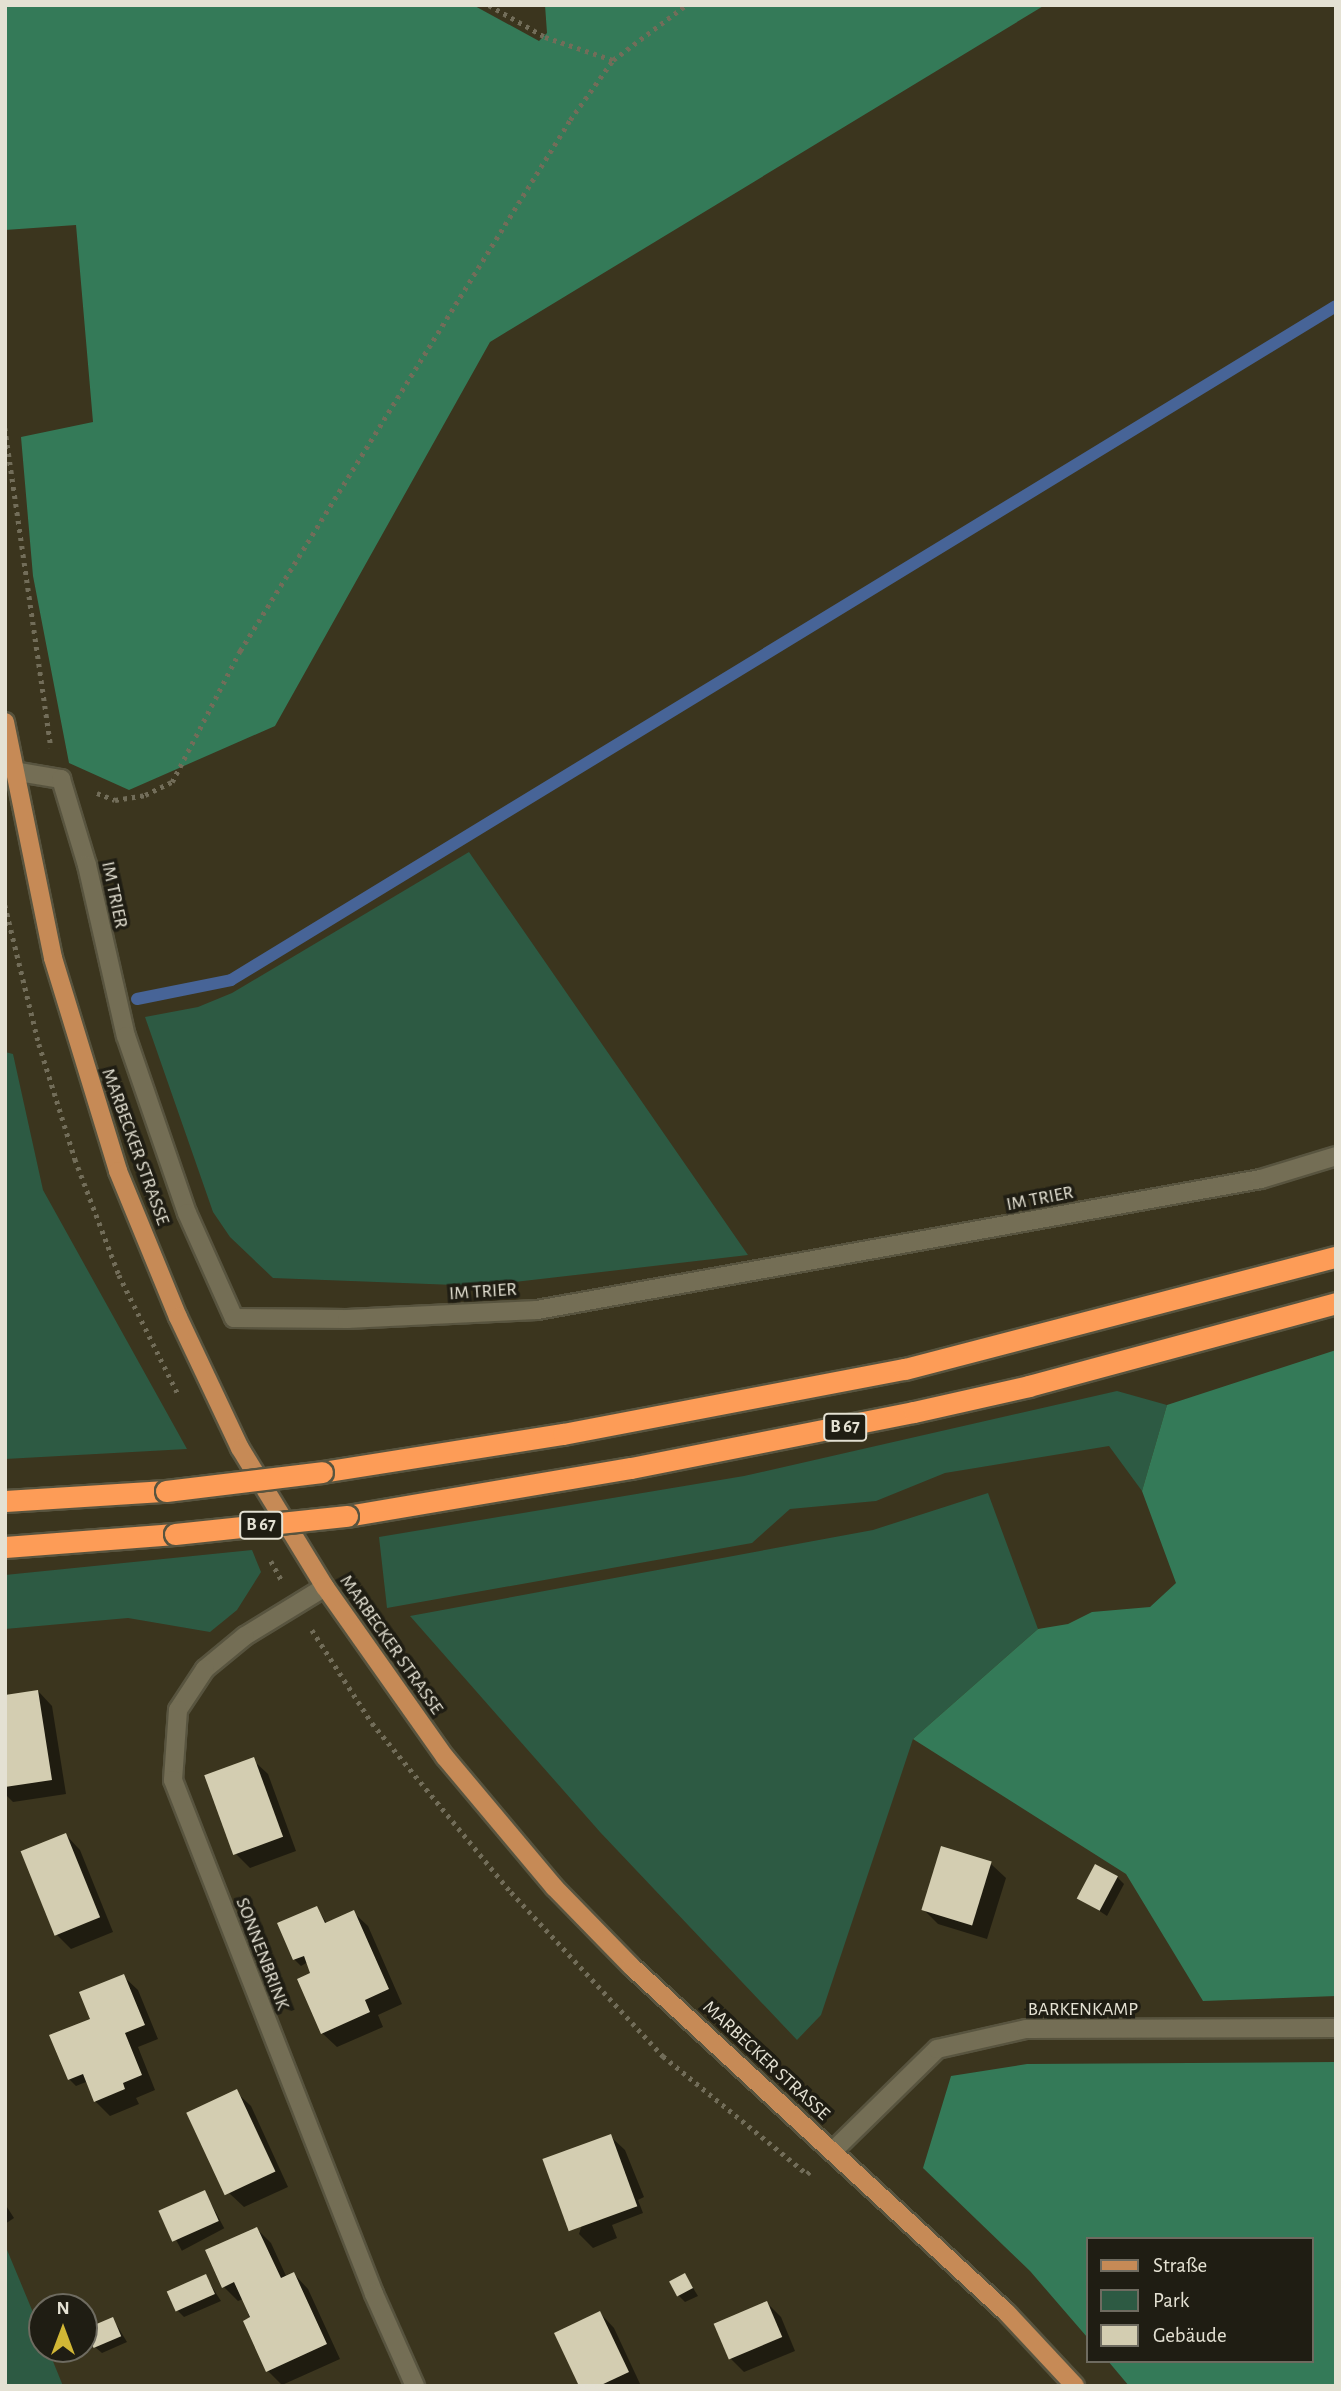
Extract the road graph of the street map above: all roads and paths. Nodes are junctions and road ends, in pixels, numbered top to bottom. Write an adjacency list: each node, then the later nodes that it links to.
1 (489, 5): 3 (path)
2 (686, 5): 3 (path)
3 (613, 60): 7 (path)
4 (5, 428): 7 (path)
5 (5, 722): 6 (main road, MARBECKER STRASSE)
6 (13, 771): 7 (street); 13 (main road, MARBECKER STRASSE)
7 (61, 779): 8 (street, IM TRIER)
8 (1336, 1156)
9 (1336, 1257): 11 (highway, B 67, bridge)
10 (1336, 1303): 12 (highway, B 67, bridge)
11 (5, 1501)
12 (5, 1547)
13 (324, 1587): 15 (main road, MARBECKER STRASSE); 16 (street, SONNENBRINK)
14 (1336, 2028): 15 (street, BARKENKAMP)
15 (833, 2151): 17 (main road, MARBECKER STRASSE)
16 (415, 2386)
17 (1075, 2386)

